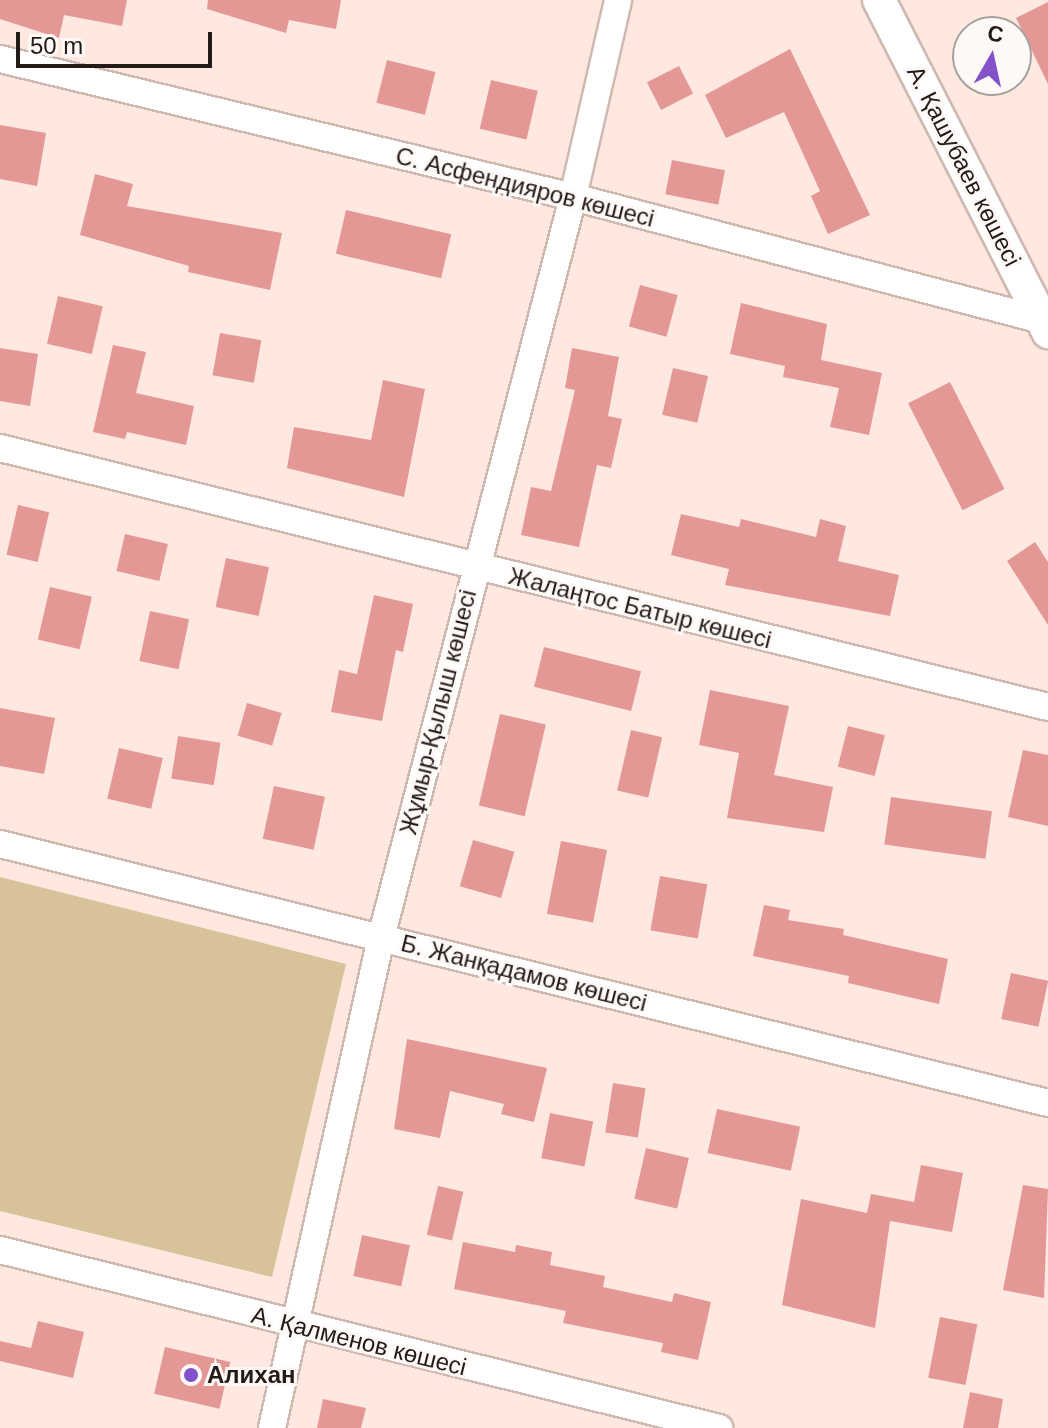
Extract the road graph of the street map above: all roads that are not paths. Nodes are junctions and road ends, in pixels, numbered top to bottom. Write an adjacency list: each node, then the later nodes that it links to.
1 (618, 0): 4 (street, Жұмыр-Қылыш көшесі)
2 (879, 0): 5 (street, А. Қашубаев көшесі)
3 (0, 59): 4 (street, С. Асфендияров көшесі)
4 (573, 197): 5 (street, С. Асфендияров көшесі); 7 (street, Жұмыр-Қылыш көшесі)
5 (1046, 325)
6 (0, 448): 7 (street, Жалаңтос Батыр көшесі)
7 (474, 569): 8 (street, Жалаңтос Батыр көшесі); 10 (street, Жұмыр-Қылыш көшесі)
8 (1048, 707)
9 (0, 844): 10 (street, Б. Жанқадамов көшесі)
10 (381, 938): 11 (street, Б. Жанқадамов көшесі); 13 (street, Жұмыр-Қылыш көшесі)
11 (1048, 1103)
12 (0, 1250): 13 (street, А. Қалменов көшесі)
13 (294, 1326): 14 (street, Жұмыр-Қылыш көшесі); 15 (street, А. Қалменов көшесі)
14 (272, 1428)
15 (719, 1428)

